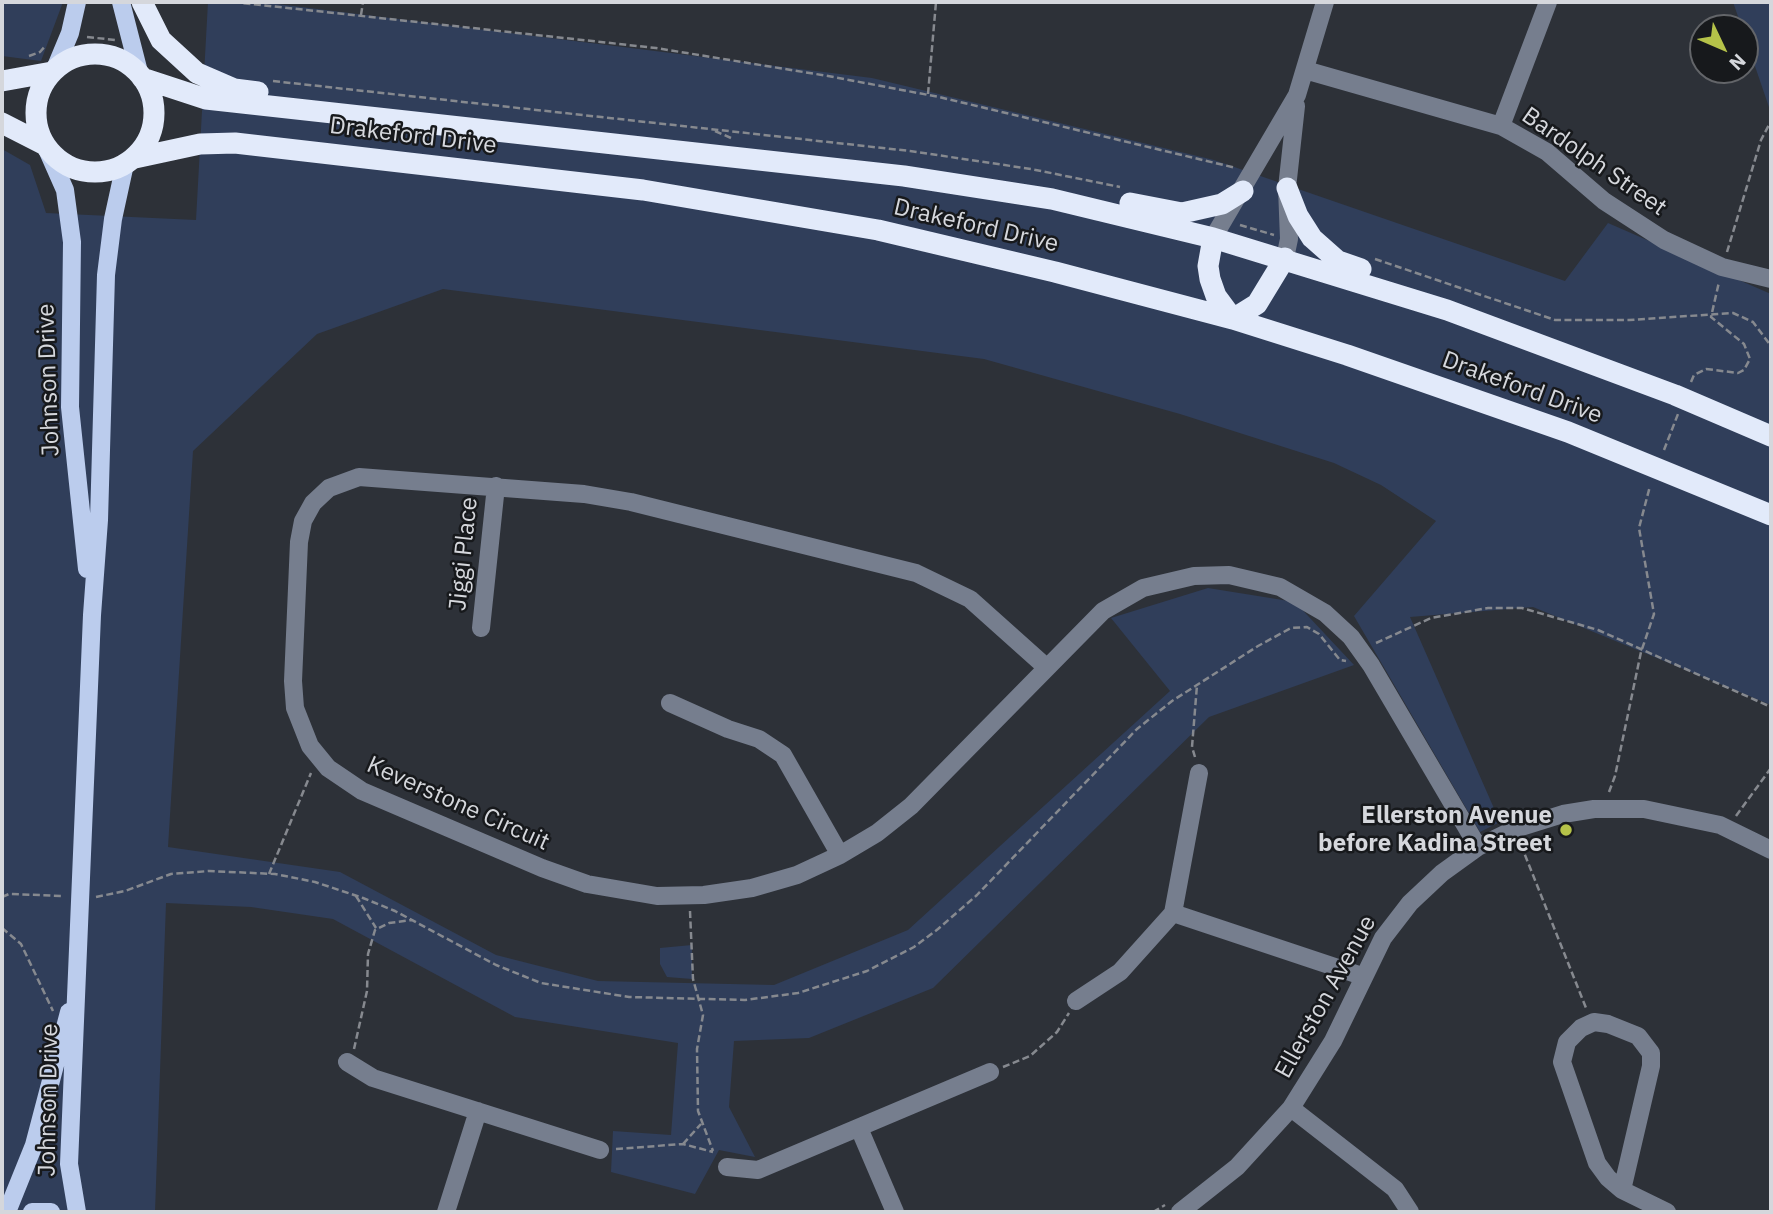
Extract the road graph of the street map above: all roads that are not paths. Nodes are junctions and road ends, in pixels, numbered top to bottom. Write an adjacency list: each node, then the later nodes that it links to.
1 (77, 2): 7 (main road)
2 (121, 2): 8 (main road)
3 (142, 2): 11 (highway)
4 (1325, 2): 6 (street)
5 (1548, 2): 13 (street)
6 (1305, 70): 10 (street); 13 (street, Bardolph Street)
7 (54, 71): 8 (highway); 9 (highway); 14 (highway)
8 (141, 77): 11 (highway, Drakeford Drive); 15 (highway)
9 (2, 81)
10 (1297, 95): 16 (street); 17 (street)
11 (292, 110): 18 (highway, Drakeford Drive)
12 (2, 123): 14 (highway)
13 (1501, 126): 21 (street, Bardolph Street)
14 (46, 146): 15 (highway); 27 (main road, Johnson Drive)
15 (130, 161): 23 (highway, Drakeford Drive); 27 (main road, Johnson Drive)
16 (1245, 181): 18 (highway); 19 (street)
17 (1287, 188): 20 (street); 22 (highway)
18 (1052, 199): 19 (highway, Drakeford Drive)
19 (1218, 229): 20 (highway, Drakeford Drive); 23 (highway)
20 (1287, 249): 22 (highway, Drakeford Drive); 23 (highway)
21 (1771, 279)
22 (1447, 310): 24 (highway, Drakeford Drive)
23 (1233, 319): 26 (highway, Drakeford Drive)
24 (1771, 436)
25 (496, 486): 28 (street, Jiggi Place); 29 (street, Keverstone Circuit); 34 (street, Keverstone Circuit)
26 (1771, 515)
27 (92, 615): 37 (main road, Johnson Drive)
28 (481, 628)
29 (1046, 667): 32 (street, Keverstone Circuit); 34 (street, Keverstone Circuit)
30 (670, 703): 34 (street)
31 (1199, 773): 35 (street)
32 (1478, 848): 33 (street, Ellerston Avenue); 36 (street, Ellerston Avenue)
33 (1771, 850)
34 (841, 855)
35 (1173, 913): 36 (street); 38 (street)
36 (1362, 976): 41 (street, Ellerston Avenue)
37 (75, 989): 48 (main road, Johnson Drive); 51 (main road, Johnson Drive)
38 (1076, 1001)
39 (347, 1062): 42 (street)
40 (990, 1072): 43 (street)
41 (1290, 1108): 47 (street, Ellerston Avenue); 54 (street)
42 (478, 1111): 44 (street); 52 (street)
43 (859, 1128): 45 (street); 53 (street)
44 (600, 1150)
45 (727, 1167)
46 (1622, 1191): 46 (street); 55 (street)
47 (1176, 1206)
48 (7, 1212)
49 (32, 1212): 50 (main road)
50 (51, 1212)
51 (76, 1212)
52 (446, 1212)
53 (895, 1212)
54 (1409, 1212)
55 (1667, 1212)

